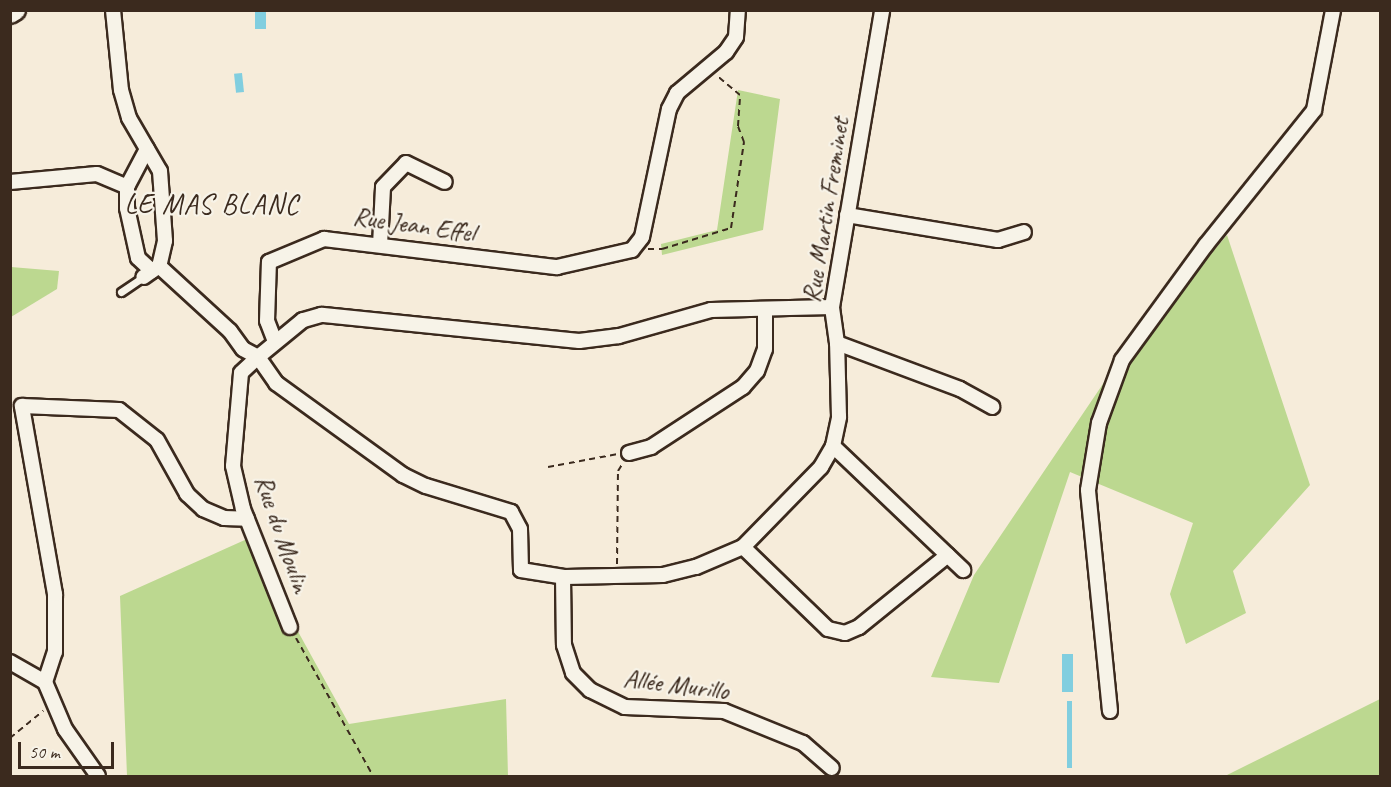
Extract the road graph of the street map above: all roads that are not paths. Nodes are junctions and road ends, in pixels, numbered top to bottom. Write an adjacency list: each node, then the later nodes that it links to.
1 (15, 10): 6 (street)
2 (113, 10): 7 (street)
3 (738, 10): 13 (street, Rue Jean Effel)
4 (882, 10): 11 (street, Rue Martin Freminet)
5 (1333, 10): 32 (street)
6 (10, 13)
7 (147, 149): 10 (street); 14 (street)
8 (10, 182): 10 (street)
9 (445, 182): 13 (street)
10 (127, 187): 14 (street)
11 (847, 216): 12 (street); 16 (street, Rue Martin Freminet)
12 (1024, 232)
13 (380, 245): 18 (street, Rue Jean Effel)
14 (151, 271): 15 (lane); 20 (street)
15 (121, 292)
16 (832, 307): 17 (street, Rue du Moulin); 19 (street, Rue Martin Freminet)
17 (765, 309): 18 (street, Rue du Moulin); 23 (street)
18 (274, 339): 20 (street, Rue du Moulin)
19 (837, 343): 21 (street); 22 (street, Rue Martin Freminet)
20 (258, 357): 24 (street, Rue du Moulin); 28 (street, Rue Martin Freminet)
21 (992, 407)
22 (833, 446): 25 (street, Rue Martin Freminet); 26 (street)
23 (629, 453)
24 (247, 519): 29 (street, Rue du Moulin); 31 (street)
25 (743, 547): 26 (street); 28 (street, Rue Martin Freminet)
26 (948, 555): 27 (street)
27 (963, 570)
28 (563, 577): 33 (street, Allée Murillo)
29 (290, 627)
30 (10, 662): 31 (street)
31 (45, 682): 34 (street)
32 (1110, 711)
33 (832, 768)
34 (98, 777)

